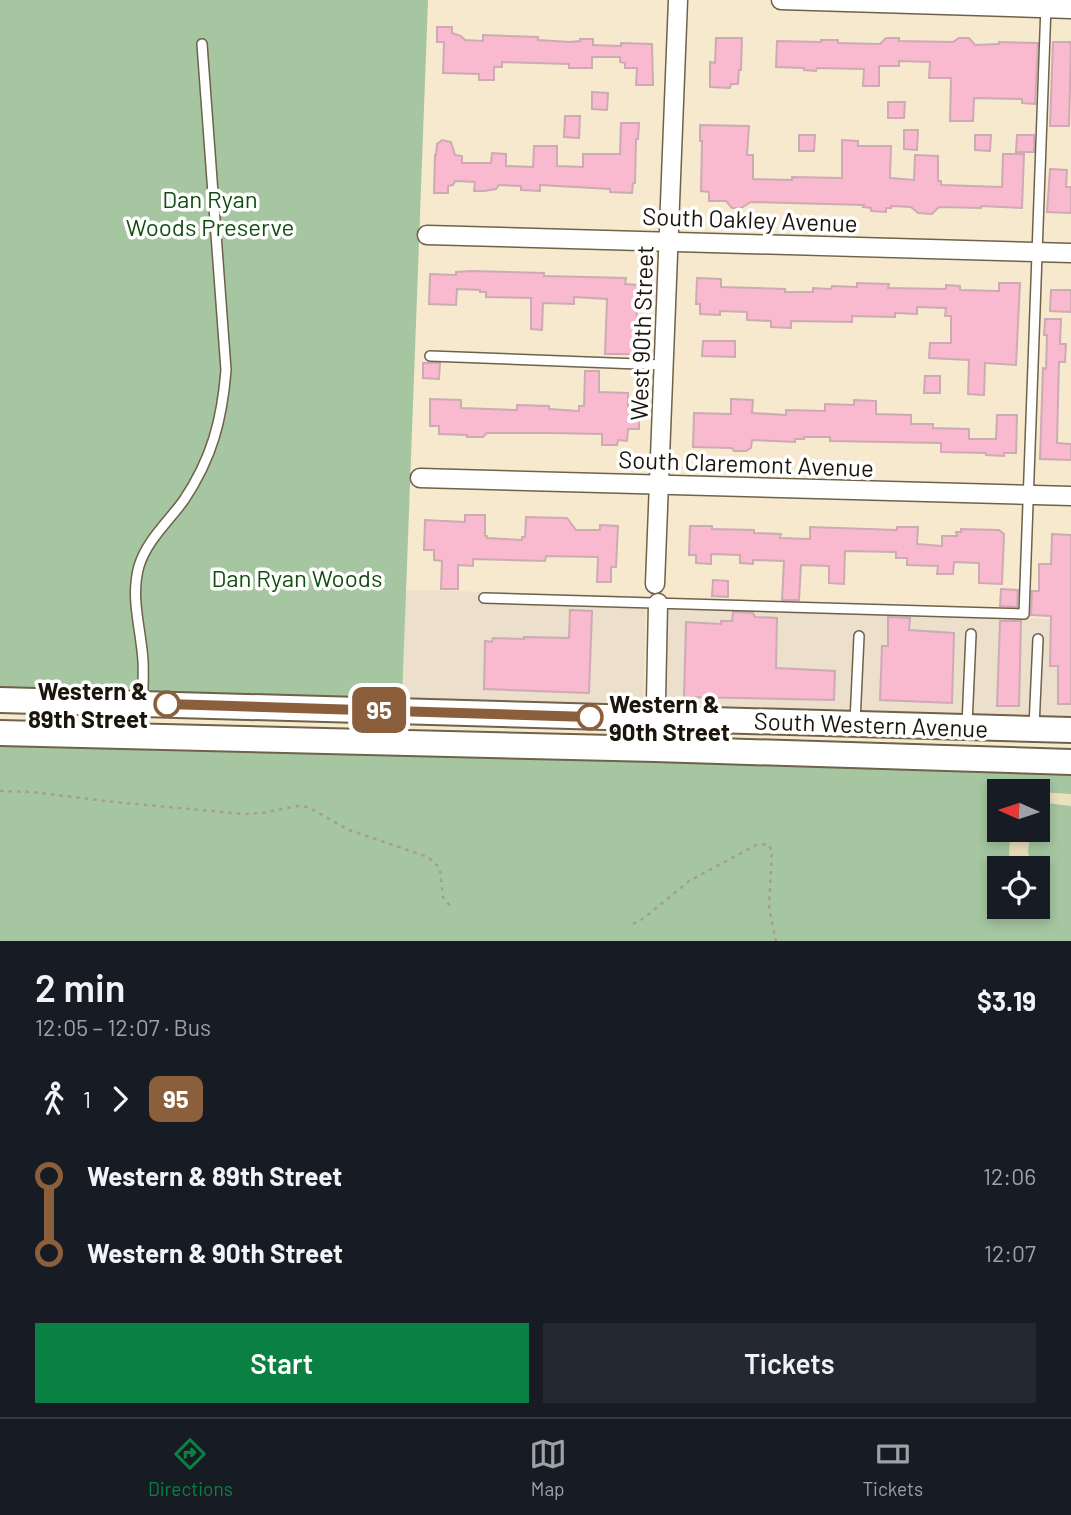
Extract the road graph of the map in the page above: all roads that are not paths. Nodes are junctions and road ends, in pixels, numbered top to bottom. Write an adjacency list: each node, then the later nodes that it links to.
1 (678, 0): 7 (street, West 90th Street)
2 (781, 0): 3 (street)
3 (1046, 4): 4 (street); 8 (lane)
4 (1071, 9)
5 (202, 44): 23 (lane)
6 (427, 235): 7 (street, South Oakley Avenue)
7 (669, 242): 8 (street, South Oakley Avenue); 11 (street, West 90th Street)
8 (1037, 252): 9 (street, South Oakley Avenue); 14 (lane)
9 (1071, 253)
10 (430, 356): 11 (lane)
11 (664, 365): 13 (street, West 90th Street)
12 (420, 478): 13 (street, South Claremont Avenue)
13 (659, 485): 14 (street, South Claremont Avenue); 16 (street, West 90th Street)
14 (1028, 495): 15 (street, South Claremont Avenue); 18 (lane)
15 (1071, 496)
16 (655, 584)
17 (484, 598): 18 (lane)
18 (658, 603): 24 (street)
19 (971, 634): 26 (lane)
20 (859, 636): 25 (lane)
21 (1038, 639): 27 (lane)
22 (0, 700): 23 (main road, South Western Avenue)
23 (142, 704): 24 (main road, South Western Avenue); 30 (lane)
24 (656, 718): 25 (main road, South Western Avenue); 31 (street)
25 (855, 724): 26 (main road, South Western Avenue)
26 (967, 727): 27 (main road, South Western Avenue)
27 (1034, 729): 28 (main road, South Western Avenue)
28 (1071, 730)
29 (0, 733): 30 (main road, South Western Avenue)
30 (141, 737): 31 (main road, South Western Avenue)
31 (655, 749): 32 (main road, South Western Avenue)
32 (1071, 762)

